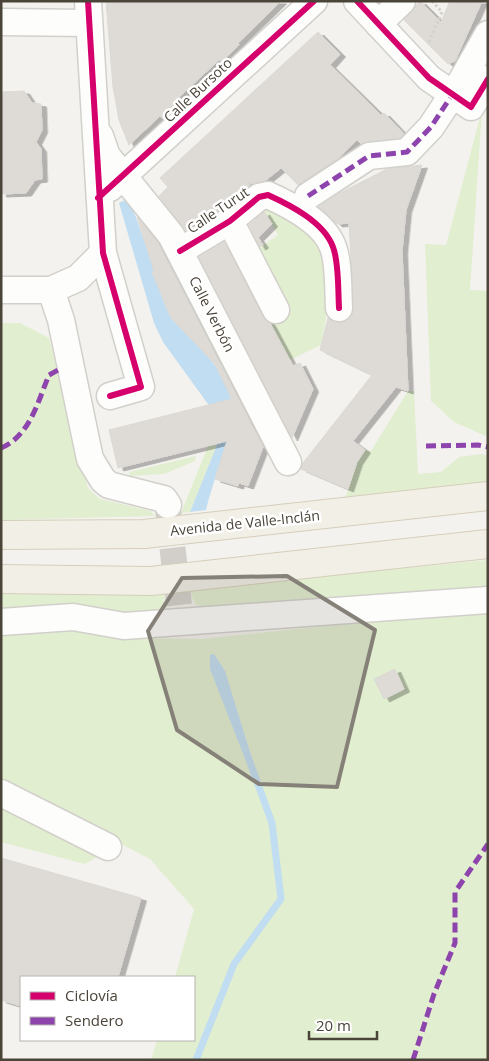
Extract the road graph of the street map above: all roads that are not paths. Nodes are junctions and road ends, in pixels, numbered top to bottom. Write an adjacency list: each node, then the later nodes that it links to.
1 (314, 1): 11 (street, Calle Bursoto)
2 (357, 1): 6 (street)
3 (402, 1): 6 (street)
4 (88, 12): 5 (street); 10 (street)
5 (1, 22)
6 (378, 24): 9 (street)
7 (488, 34): 9 (street)
8 (488, 79): 9 (street)
9 (462, 101): 13 (street)
10 (95, 121): 11 (street, Calle Verbón); 12 (street)
11 (122, 177): 12 (street, Calle Bursoto); 15 (street, Calle Verbón)
12 (98, 198): 16 (street)
13 (298, 201): 14 (street, Calle Turut); 19 (street)
14 (230, 220): 15 (street, Calle Turut); 20 (street)
15 (180, 251): 22 (street, Calle Verbón)
16 (103, 253): 18 (street); 21 (street)
17 (1, 290): 18 (street)
18 (51, 290): 24 (street)
19 (339, 308)
20 (276, 310)
21 (110, 396)
22 (288, 462)
23 (488, 496): 25 (main road, Avenida de Valle-Inclán)
24 (168, 505)
25 (1, 535)
26 (488, 544): 27 (main road)
27 (1, 580)
28 (488, 600): 29 (street)
29 (1, 622)
30 (1, 793): 31 (street)
31 (108, 847)

